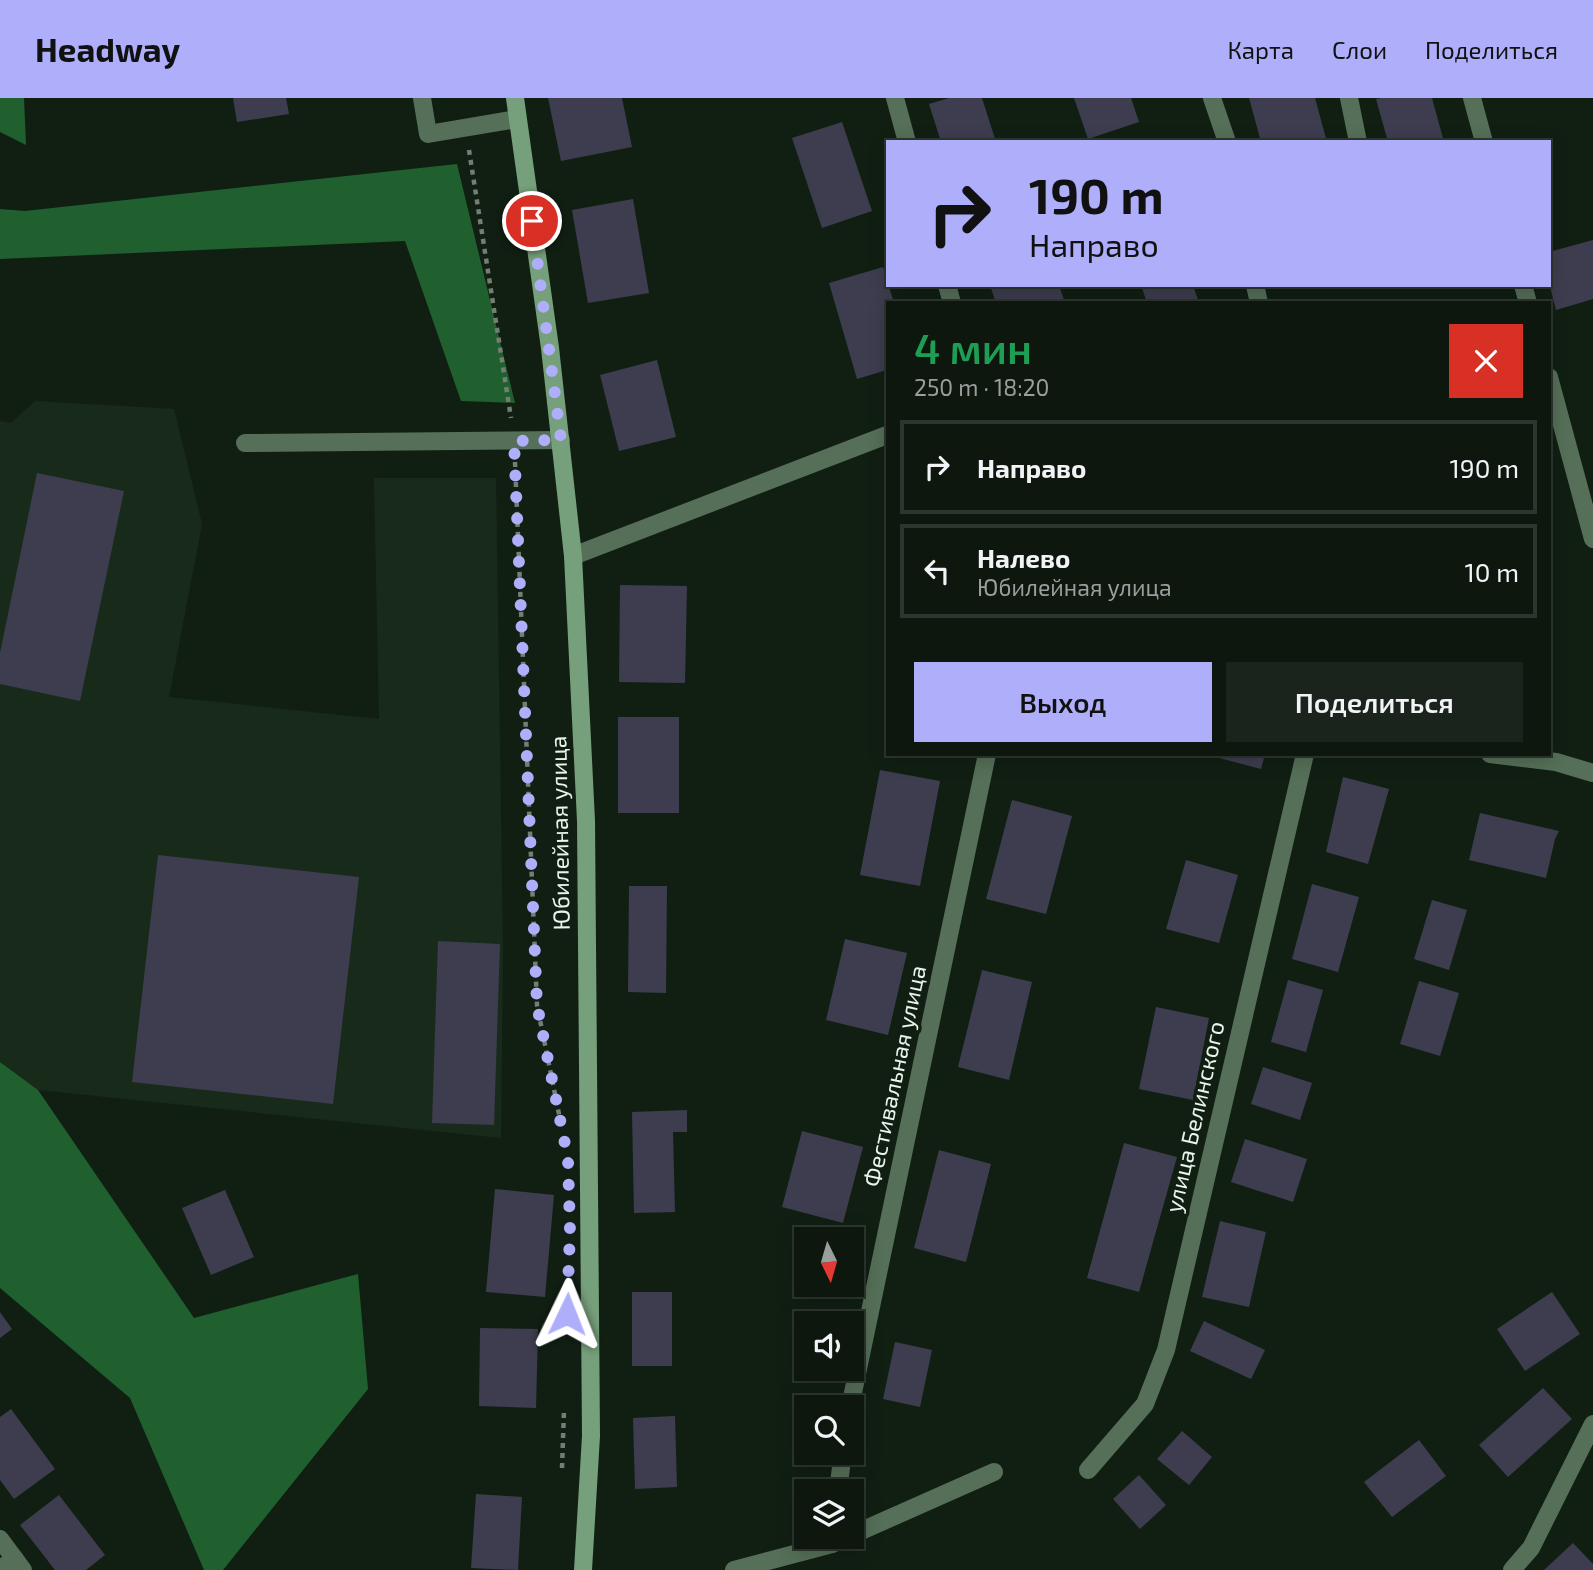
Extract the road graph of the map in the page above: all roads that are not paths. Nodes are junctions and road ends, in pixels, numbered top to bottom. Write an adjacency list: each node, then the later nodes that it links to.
1 (422, 98): 7 (street)
2 (514, 98): 7 (street, Юбилейная улица)
3 (895, 98): 8 (street)
4 (1212, 98): 9 (street)
5 (1349, 98): 10 (street)
6 (1472, 98): 11 (street)
7 (517, 119): 14 (street, Юбилейная улица)
8 (906, 140)
9 (1226, 140)
10 (1358, 140)
11 (1483, 140)
12 (1551, 384): 16 (street)
13 (886, 435): 17 (street)
14 (561, 440): 15 (street); 17 (street, Юбилейная улица)
15 (245, 443)
16 (1593, 539)
17 (573, 556): 30 (street, Юбилейная улица)
18 (987, 756): 22 (street, Фестивальная улица)
19 (1305, 756): 24 (street, улица Белинского)
20 (1506, 756): 21 (street)
21 (1593, 773)
22 (853, 1395)
23 (1593, 1424): 32 (street)
24 (1088, 1470)
25 (994, 1472): 26 (street)
26 (864, 1528)
27 (0, 1539): 29 (street)
28 (804, 1549): 31 (street)
29 (9, 1563)
30 (583, 1570)
31 (734, 1570)
32 (1512, 1570)

